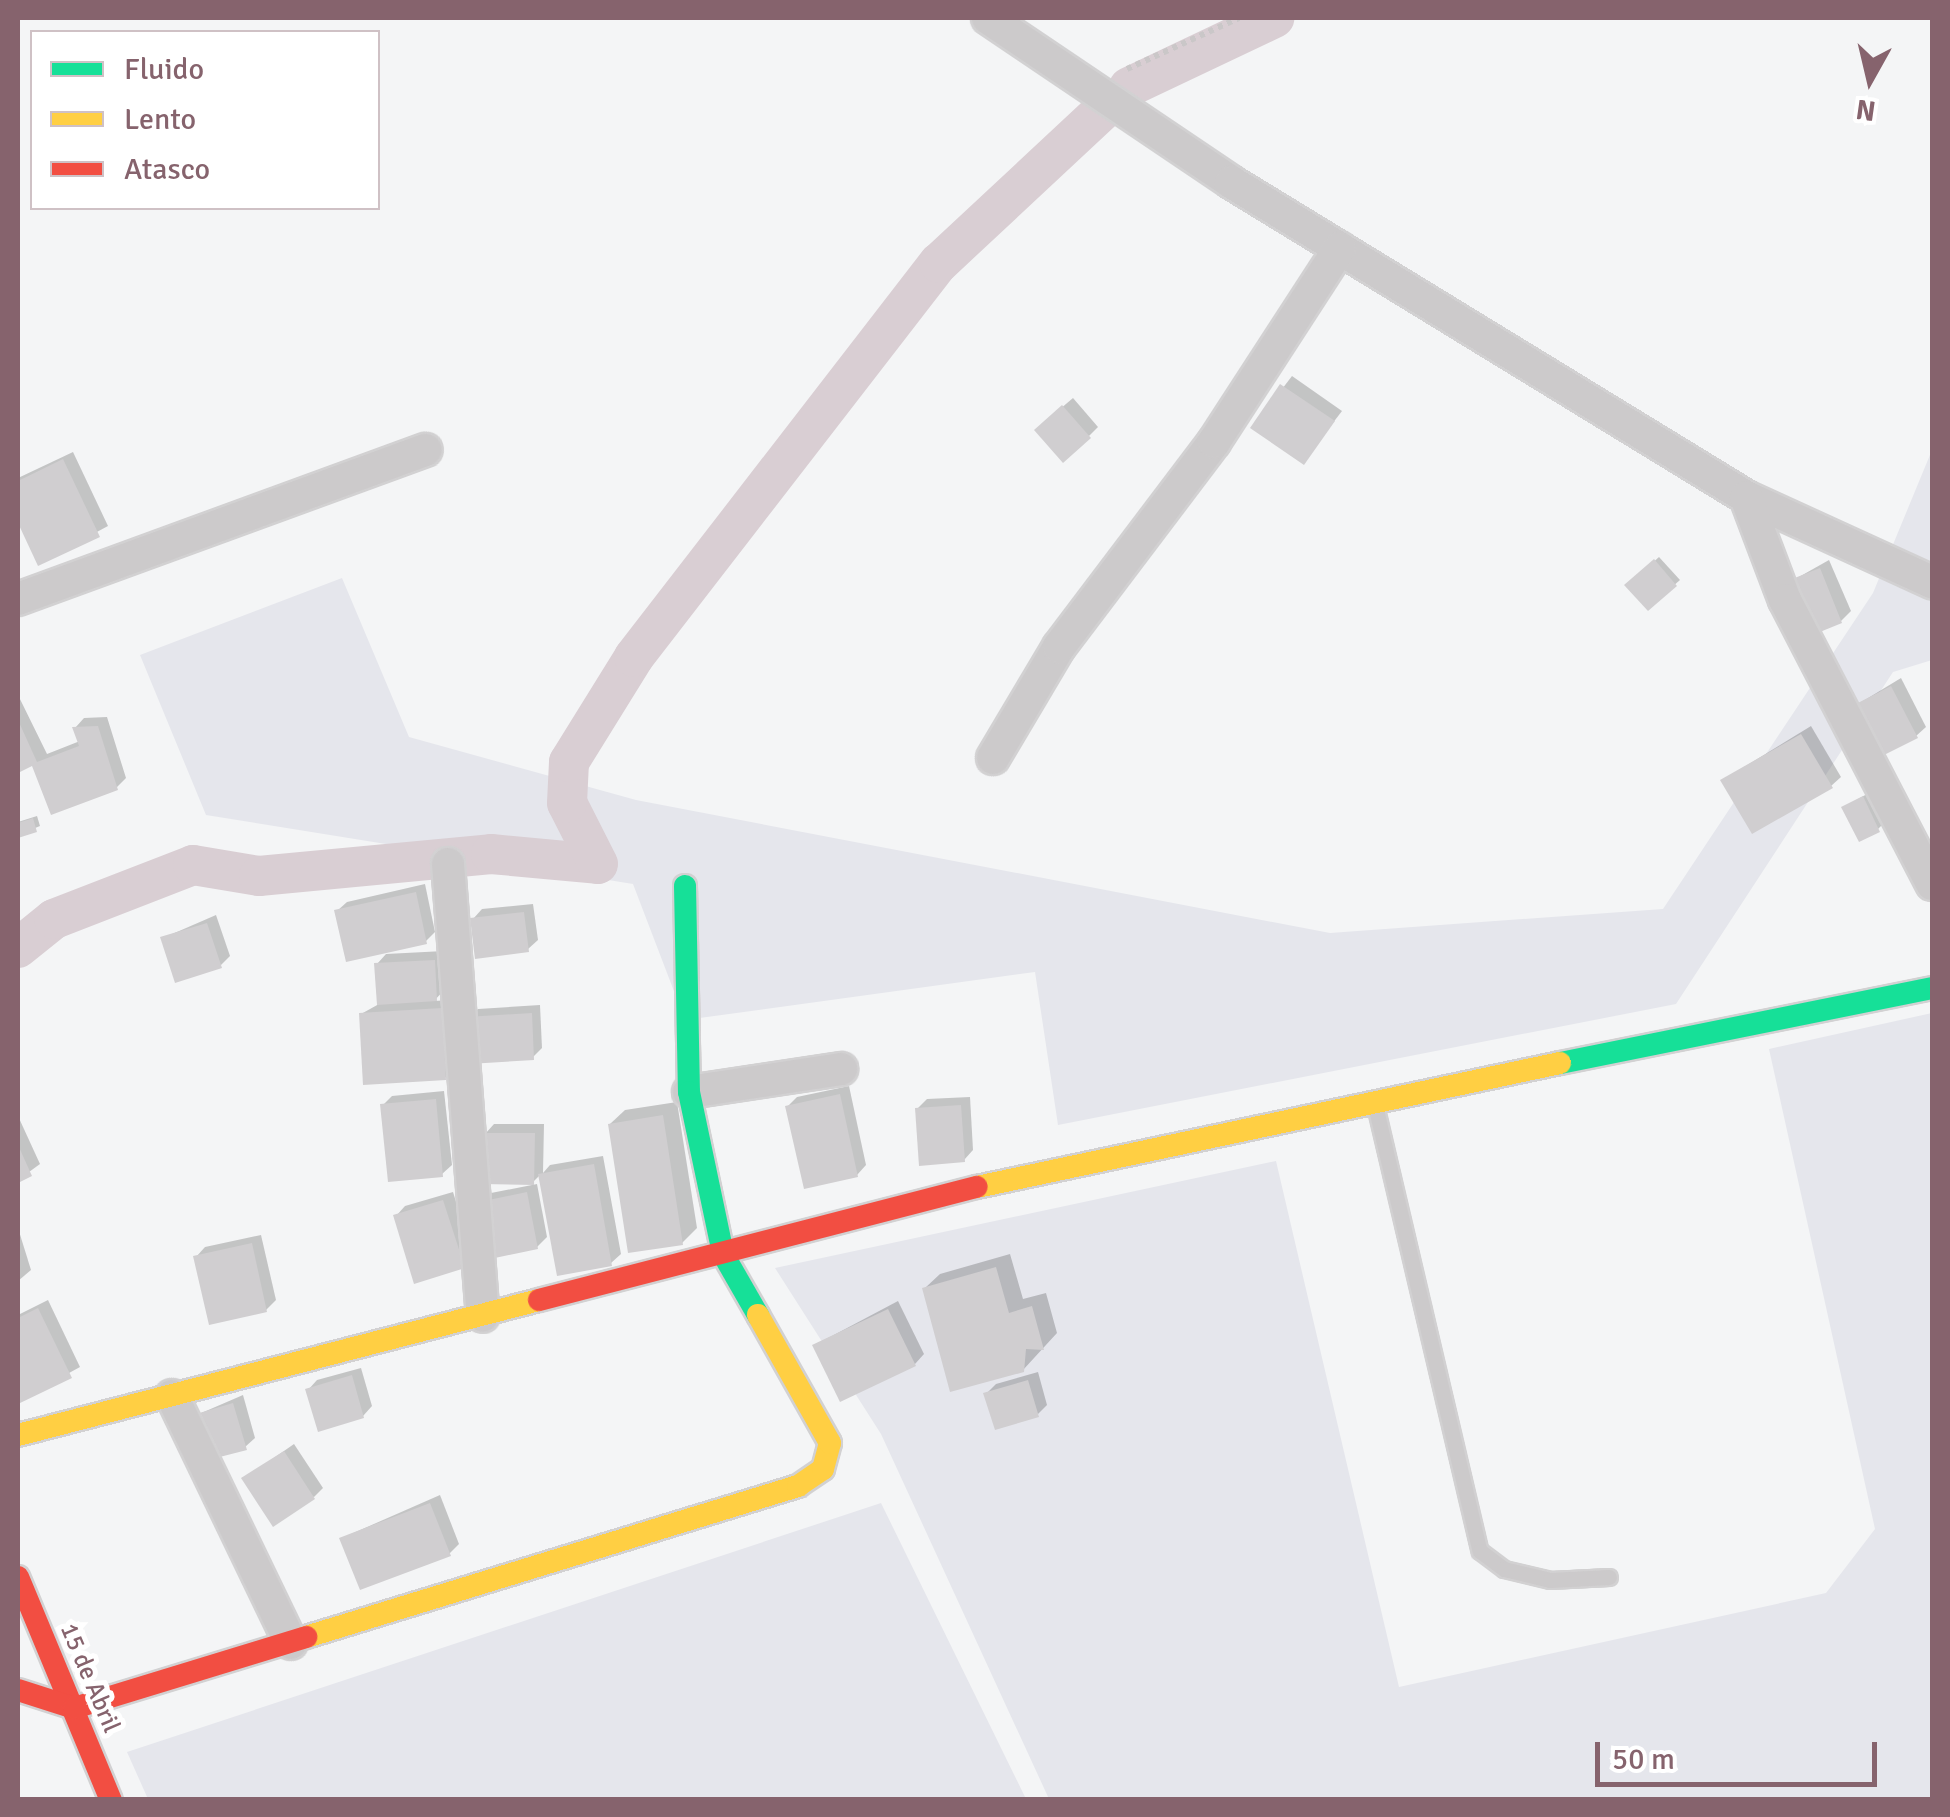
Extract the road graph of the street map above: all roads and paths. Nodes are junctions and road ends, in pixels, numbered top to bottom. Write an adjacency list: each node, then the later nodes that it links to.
1 (988, 18): 3 (street)
2 (1238, 18): 3 (path)
3 (1090, 87): 4 (street)
4 (1340, 248): 6 (street); 9 (street)
5 (426, 450): 8 (street)
6 (1746, 497): 7 (street); 11 (street)
7 (1932, 582)
8 (18, 598)
9 (992, 758)
10 (448, 864): 18 (street)
11 (1932, 884)
12 (685, 886): 15 (street)
13 (1932, 988): 16 (street)
14 (841, 1069): 15 (street)
15 (689, 1092): 17 (street)
16 (1374, 1101): 17 (street); 22 (lane)
17 (723, 1254): 18 (street); 23 (street)
18 (483, 1316): 19 (street)
19 (172, 1396): 20 (street); 23 (street)
20 (18, 1436)
21 (18, 1577): 25 (street, 15 de Abril)
22 (1609, 1577)
23 (291, 1643): 25 (street)
24 (18, 1690): 25 (street)
25 (74, 1708): 26 (street, 15 de Abril)
26 (112, 1800)

